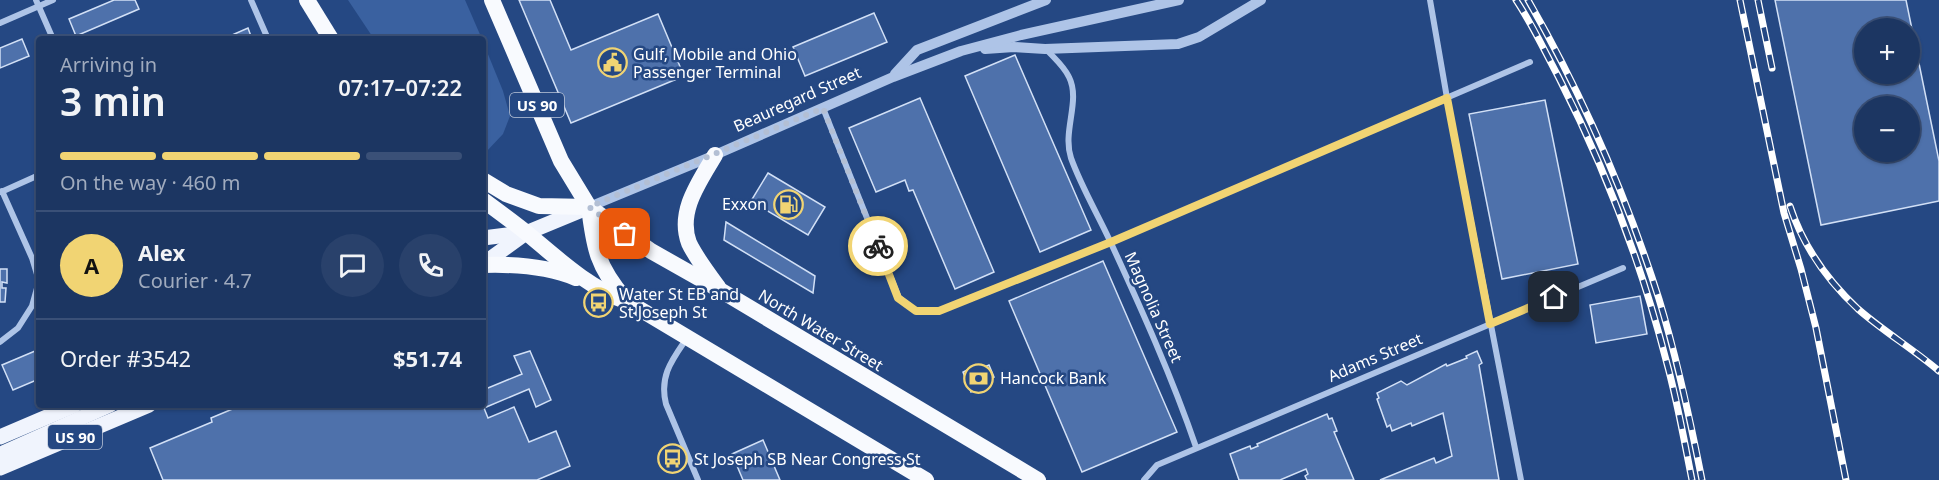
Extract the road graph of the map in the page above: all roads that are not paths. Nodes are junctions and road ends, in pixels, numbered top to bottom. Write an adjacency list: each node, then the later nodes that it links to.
1 (53, 0): 9 (street)
2 (251, 0): 12 (street)
3 (307, 0): 13 (highway)
4 (492, 0): 25 (highway, US 90)
5 (1046, 0): 17 (street)
6 (1179, 0): 15 (street, Beauregard Street)
7 (1261, 0): 14 (street)
8 (1430, 0): 18 (street)
9 (38, 3): 10 (street); 11 (street)
10 (0, 23)
11 (52, 36)
12 (267, 36)
13 (329, 36)
14 (1045, 49): 15 (street); 28 (street, Magnolia Street)
15 (961, 51): 17 (street, Beauregard Street)
16 (1530, 62): 18 (street)
17 (893, 76): 19 (street, Beauregard Street)
18 (1447, 98): 28 (street); 37 (street)
19 (823, 108): 20 (street, Beauregard Street); 28 (street)
20 (715, 155): 25 (street, Beauregard Street); 34 (highway)
21 (36, 177): 23 (street)
22 (486, 182): 25 (highway)
23 (1, 192): 32 (street)
24 (486, 202): 26 (highway)
25 (589, 207): 26 (main road, Beauregard Street); 34 (highway, North Water Street); 36 (highway)
26 (526, 233): 27 (main road, Beauregard Street); 29 (main road, Beauregard Street); 33 (highway)
27 (486, 238)
28 (1111, 242): 44 (street, Magnolia Street)
29 (486, 262)
30 (486, 264): 33 (highway)
31 (1623, 268): 37 (street, Adams Street)
32 (36, 271)
33 (595, 286): 36 (highway)
34 (720, 290): 46 (highway, North Water Street)
35 (36, 292): 39 (street)
36 (628, 302): 38 (highway)
37 (1490, 324): 44 (street, Adams Street); 53 (street)
38 (687, 338): 48 (street); 49 (highway)
39 (0, 342)
40 (68, 408): 43 (main road, US 90)
41 (104, 408): 45 (main road)
42 (142, 408): 47 (main road, US 90)
43 (0, 437)
44 (1196, 447): 52 (street, Adams Street)
45 (0, 456)
46 (1012, 464): 50 (highway); 51 (highway, North Water Street)
47 (0, 468)
48 (698, 480)
49 (926, 480)
50 (1029, 480)
51 (1038, 480)
52 (1144, 480)
53 (1521, 480)

